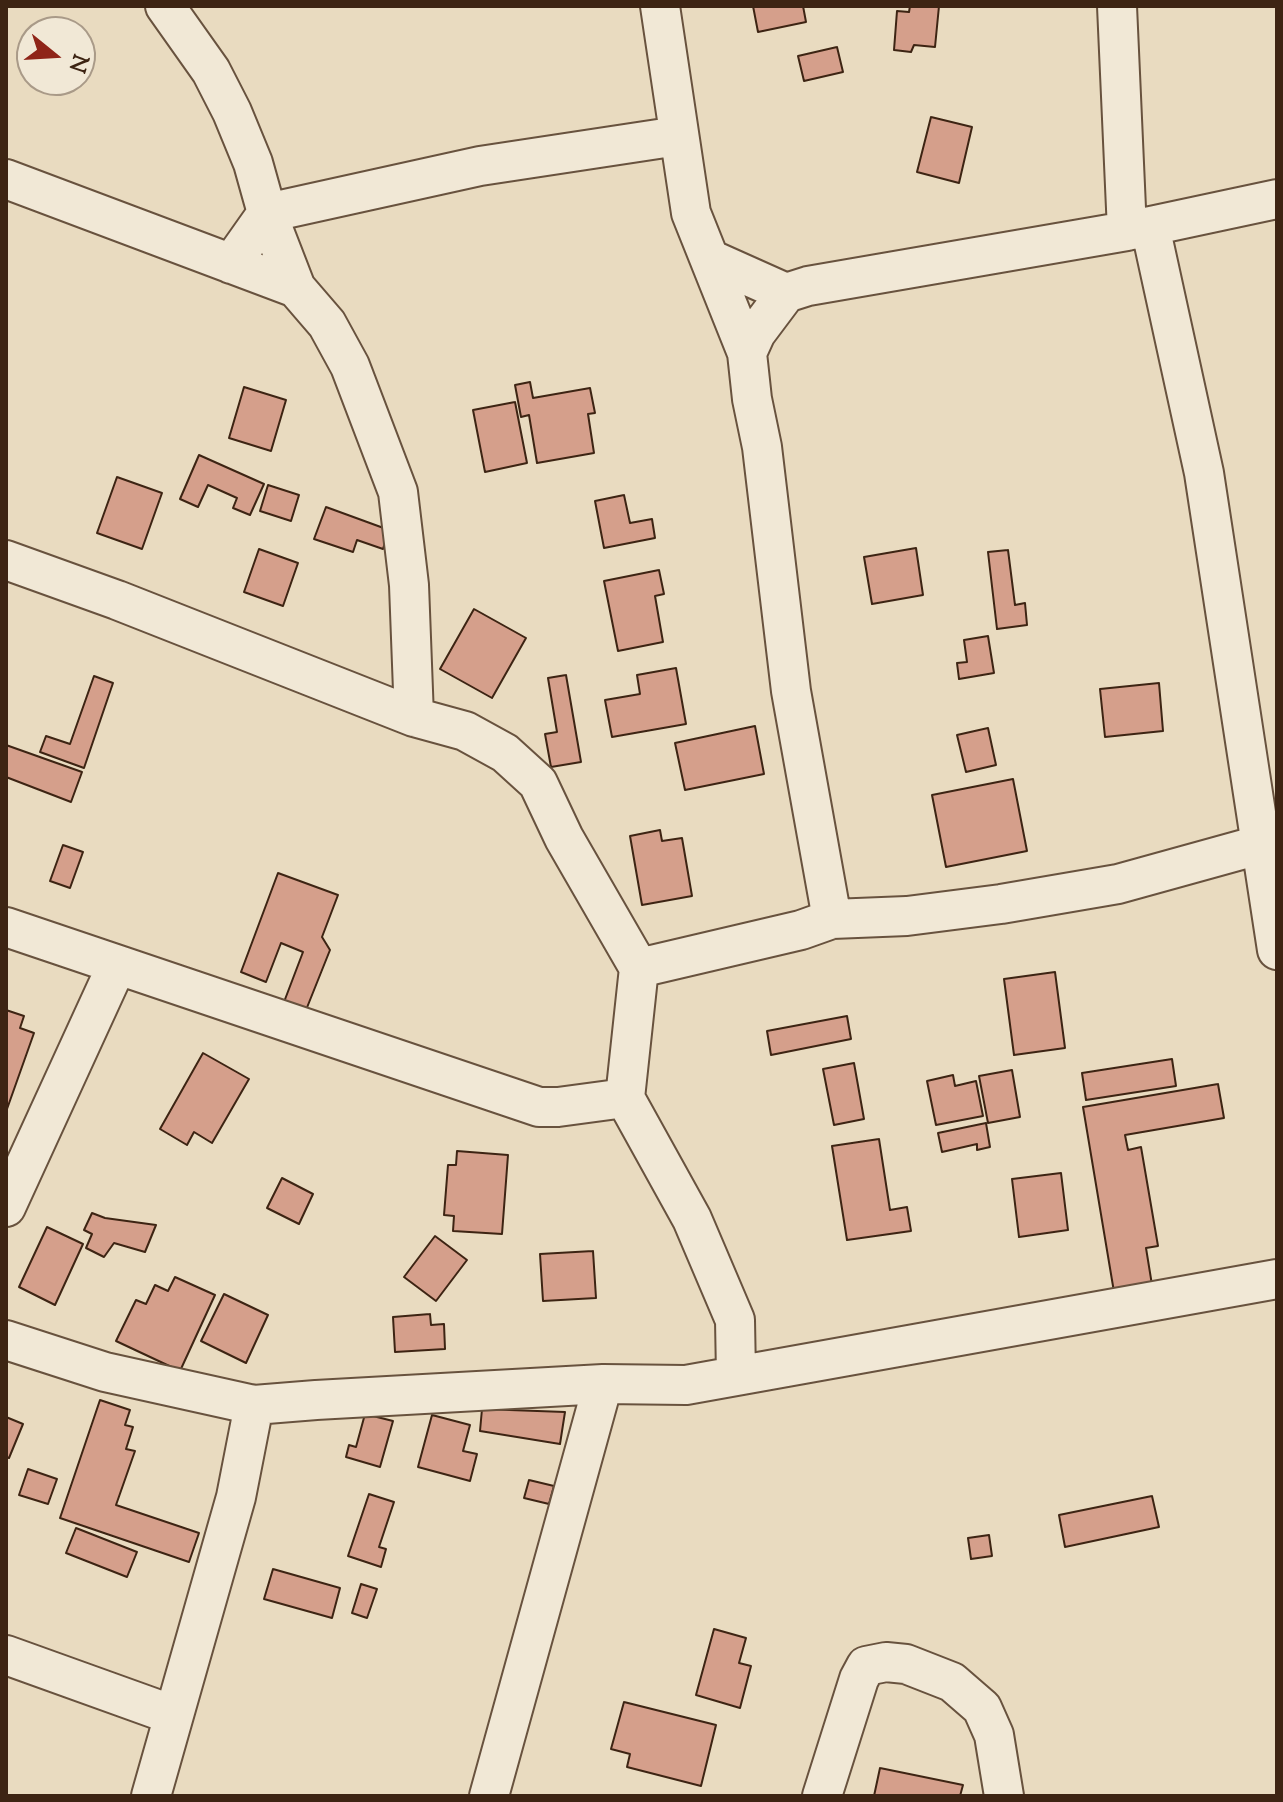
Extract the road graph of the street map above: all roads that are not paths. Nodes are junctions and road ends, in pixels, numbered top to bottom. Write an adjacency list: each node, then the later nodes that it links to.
1 (165, 6): 7 (street)
2 (660, 6): 4 (street)
3 (1117, 6): 8 (street)
4 (678, 136): 7 (street); 9 (street)
5 (6, 179): 10 (street)
6 (1277, 199): 8 (street)
7 (267, 213): 10 (street); 11 (street)
8 (1138, 228): 12 (street); 16 (street)
9 (710, 259): 12 (street); 13 (street)
10 (231, 264): 11 (street)
11 (296, 288): 15 (street)
12 (786, 293): 13 (street)
13 (747, 353): 17 (street)
14 (6, 560): 15 (street)
15 (414, 717): 21 (street)
16 (1269, 841): 17 (street); 19 (street)
17 (832, 919): 21 (street)
18 (6, 927): 20 (street)
19 (1277, 950)
20 (117, 965): 22 (street); 23 (street)
21 (639, 968): 22 (street)
22 (625, 1098): 26 (street)
23 (6, 1207)
24 (1277, 1279): 26 (street)
25 (6, 1340): 28 (street)
26 (736, 1375): 27 (street)
27 (603, 1384): 28 (street); 32 (street)
28 (254, 1405): 30 (street)
29 (6, 1655): 30 (street)
30 (173, 1715): 31 (street)
31 (151, 1796)
32 (489, 1796)
33 (822, 1796): 34 (street)
34 (1004, 1796)

